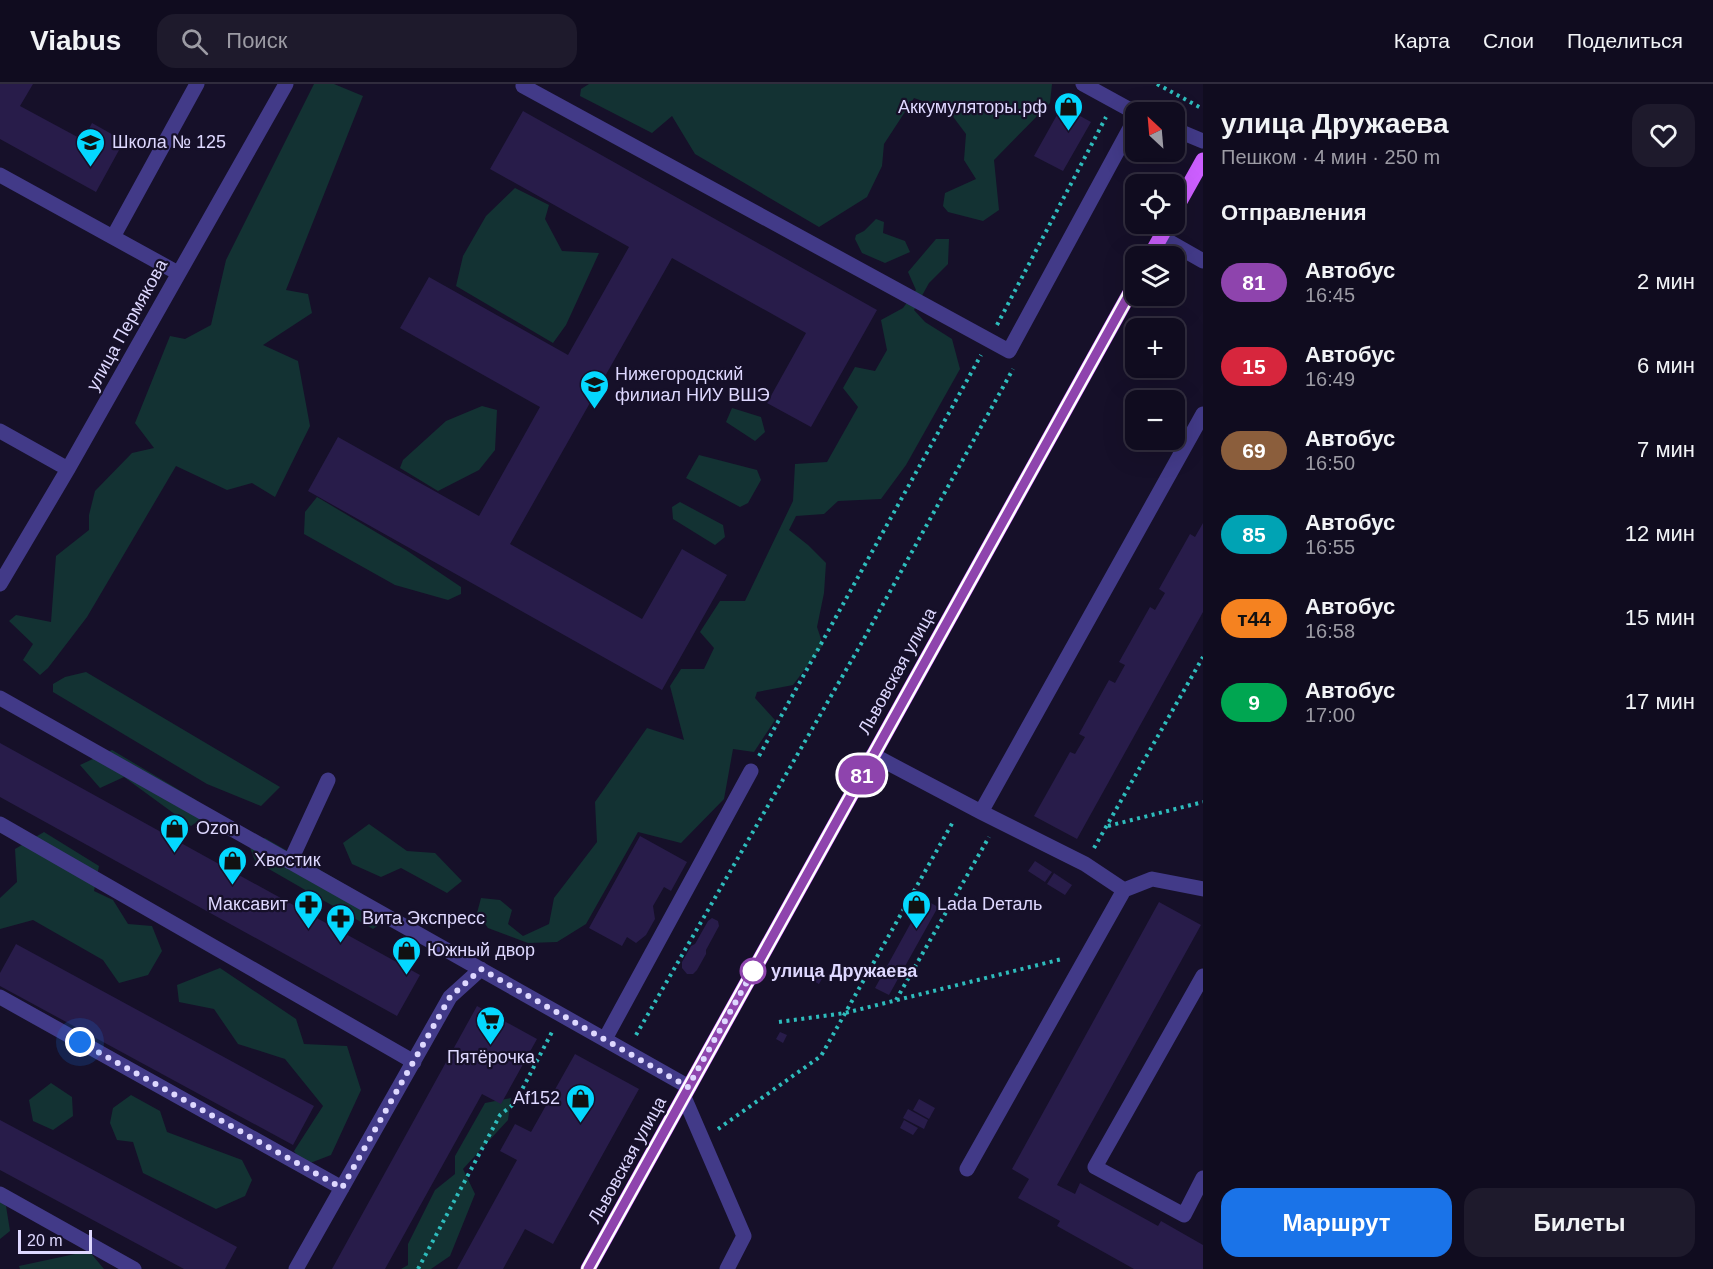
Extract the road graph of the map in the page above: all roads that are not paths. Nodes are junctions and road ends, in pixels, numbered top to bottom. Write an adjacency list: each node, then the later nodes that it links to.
1 (197, 84): 13 (street)
2 (286, 84): 15 (street, улица Пермякова)
3 (1083, 84): 5 (street)
4 (523, 86): 7 (street)
5 (1125, 108)
6 (1185, 134): 8 (street)
7 (1125, 135)
8 (1203, 141)
9 (1203, 160): 11 (main road)
10 (0, 175): 13 (street)
11 (1185, 192)
12 (1169, 234): 14 (street)
13 (113, 237): 15 (street)
14 (1203, 261)
15 (178, 273): 19 (street, улица Пермякова)
16 (1125, 302): 22 (main road, Львовская улица)
17 (1203, 414): 25 (street)
18 (0, 431): 19 (street)
19 (68, 469): 20 (street, улица Пермякова)
20 (0, 584)
21 (0, 698): 27 (street)
22 (873, 755): 25 (street); 35 (main road, Львовская улица)
23 (751, 771): 33 (street)
24 (328, 780): 27 (street)
25 (981, 812): 29 (street)
26 (0, 824): 34 (street)
27 (290, 862): 30 (street)
28 (1203, 889): 29 (street)
29 (1124, 890): 36 (street)
30 (481, 969): 33 (street); 34 (street)
31 (1203, 976): 37 (street)
32 (0, 997): 38 (street)
33 (605, 1040): 35 (street)
34 (414, 1062): 38 (street)
35 (686, 1092): 42 (main road, Львовская улица); 43 (street)
36 (967, 1169)
37 (1203, 1178)
38 (342, 1188): 41 (street)
39 (0, 1194): 40 (street)
40 (134, 1269)
41 (296, 1269)
42 (588, 1269)
43 (727, 1269)

